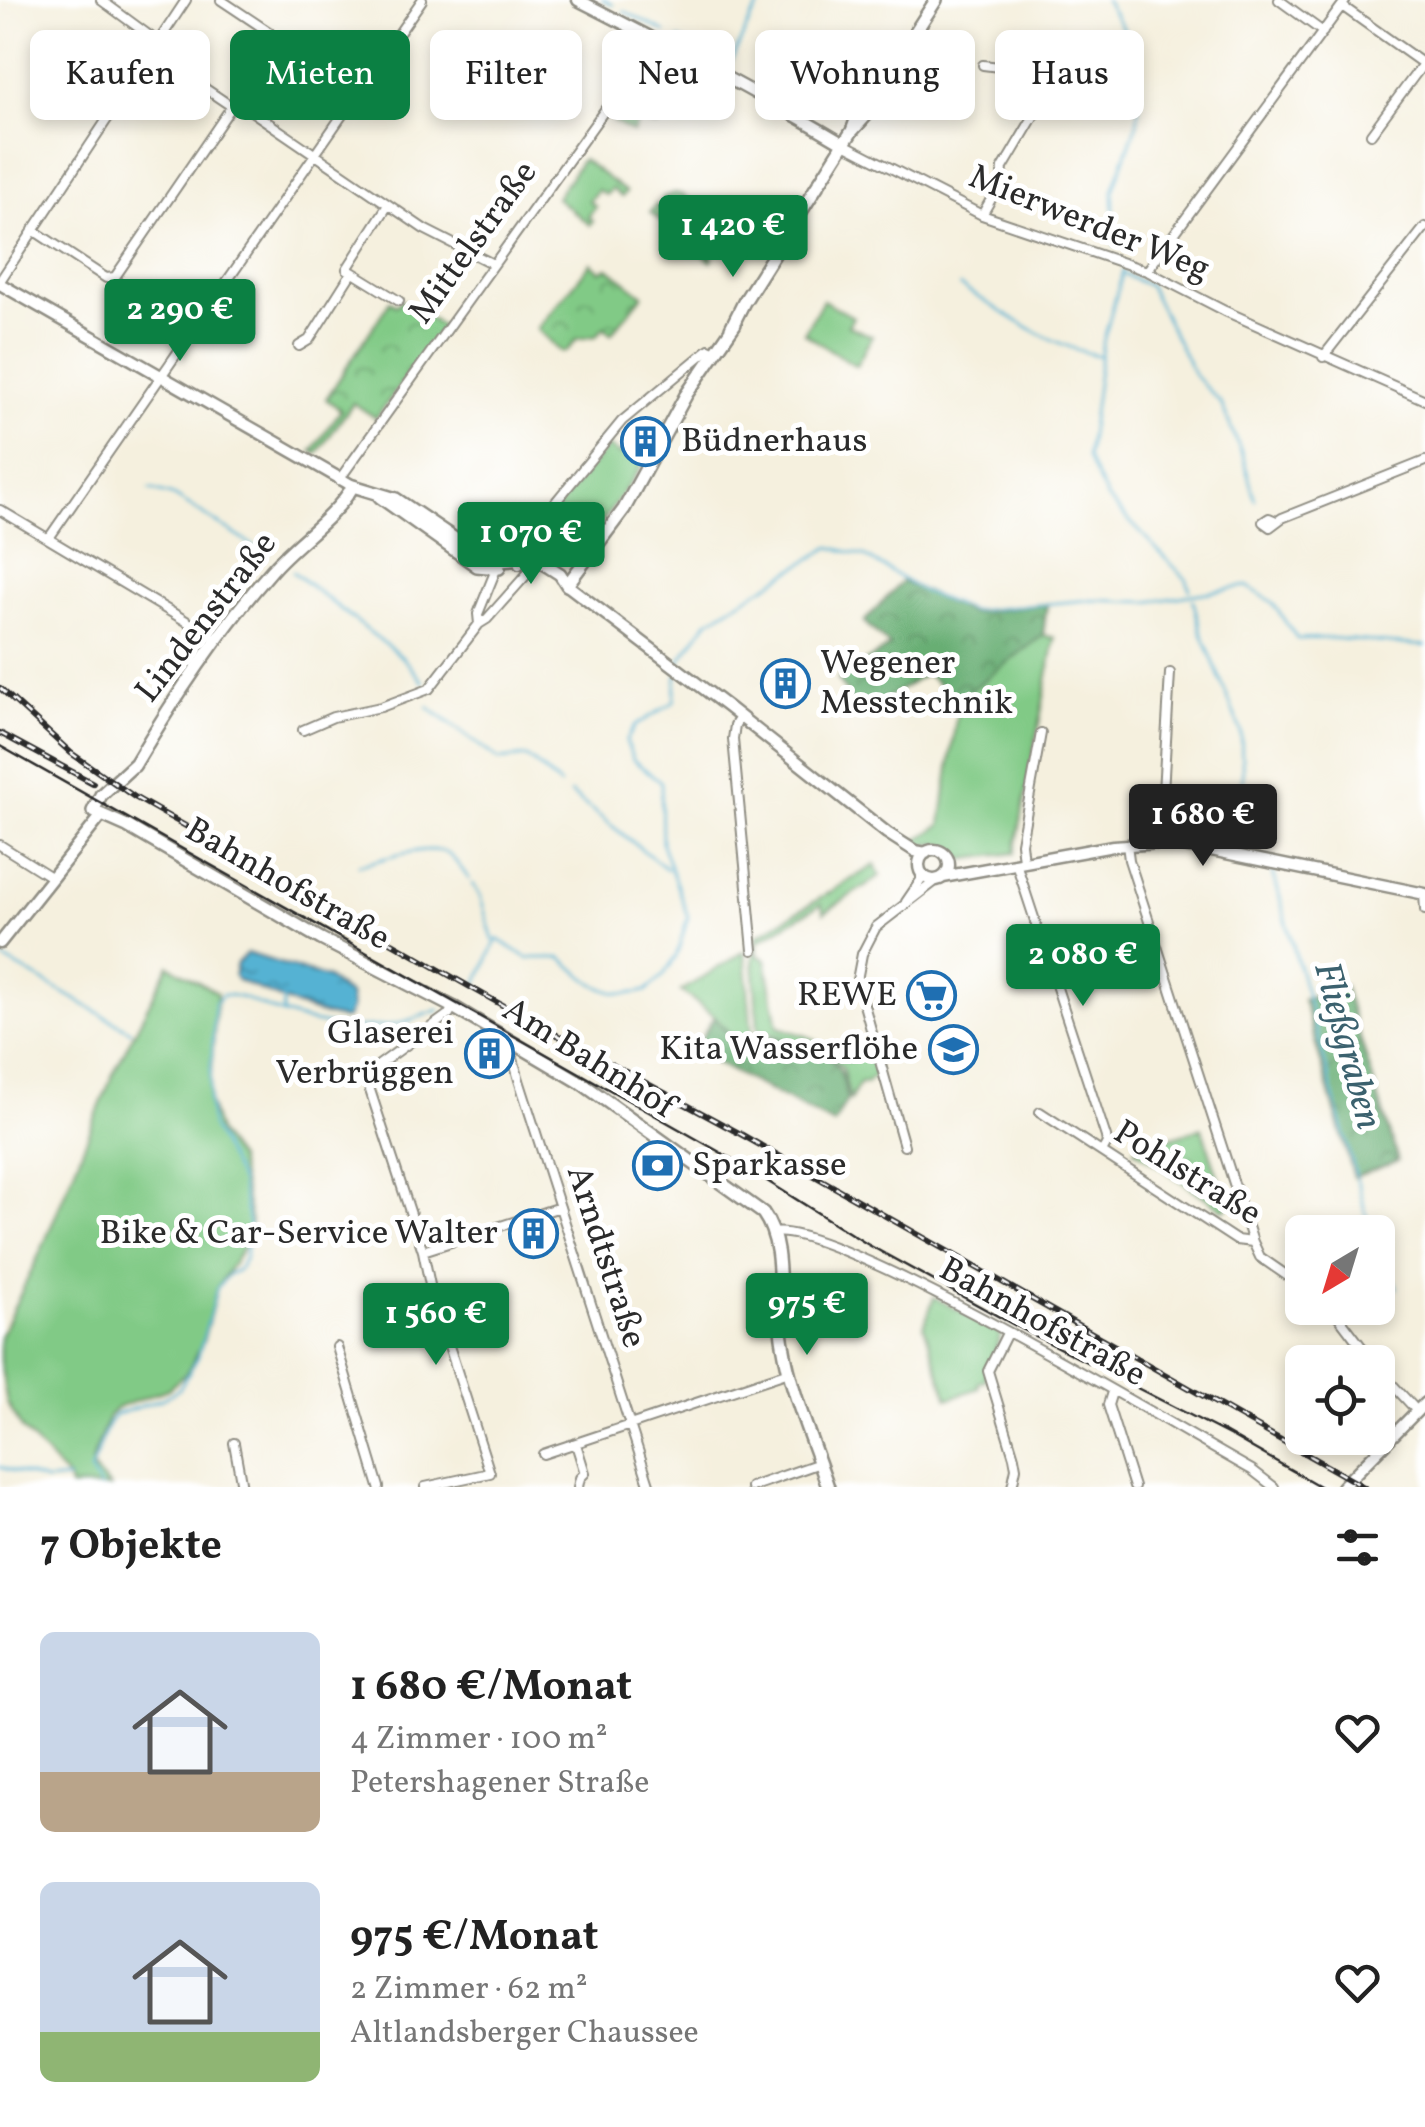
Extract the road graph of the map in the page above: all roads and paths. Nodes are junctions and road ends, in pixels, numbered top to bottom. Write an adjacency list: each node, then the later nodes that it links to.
1 (100, 0): 9 (street)
2 (186, 0): 10 (street)
3 (221, 0): 11 (street)
4 (422, 0): 25 (street)
5 (578, 0): 12 (street)
6 (936, 0): 24 (main road)
7 (1280, 0): 13 (street)
8 (1344, 3): 13 (street); 14 (street)
9 (141, 30)
10 (166, 30)
11 (266, 30)
12 (636, 30)
13 (1323, 32): 31 (street)
14 (1424, 64): 23 (street)
15 (983, 65): 16 (street)
16 (995, 66)
17 (735, 80): 24 (street)
18 (230, 107): 29 (street)
19 (602, 114): 30 (street, Mittelstraße)
20 (106, 120): 29 (street)
21 (259, 120): 25 (street)
22 (1032, 120): 27 (street)
23 (1372, 134)
24 (844, 144): 27 (street, Mierwerder Weg); 36 (main road)
25 (313, 155): 26 (street); 38 (street)
26 (388, 206): 30 (street); 32 (street)
27 (982, 215): 31 (street, Mierwerder Weg)
28 (1425, 227): 37 (street)
29 (33, 230): 33 (street)
30 (492, 264): 43 (street, Mittelstraße)
31 (1147, 271): 37 (street, Mierwerder Weg)
32 (352, 272): 34 (street); 35 (street)
33 (0, 283): 38 (street)
34 (399, 301)
35 (299, 346)
36 (715, 352): 39 (street); 40 (main road)
37 (1323, 356): 41 (street, Mierwerder Weg)
38 (162, 376): 43 (street); 47 (street)
39 (669, 380): 40 (street); 48 (street)
40 (686, 395): 52 (main road)
41 (1425, 400)
42 (1425, 461): 46 (street)
43 (339, 480): 44 (street)
44 (352, 486): 50 (main road); 54 (main road, Lindenstraße)
45 (0, 510): 47 (street)
46 (1276, 520)
47 (49, 538): 54 (street)
48 (525, 540): 49 (street); 51 (street)
49 (577, 554)
50 (497, 565): 51 (main road); 53 (street)
51 (522, 566): 52 (main road); 53 (street)
52 (567, 585): 56 (street)
53 (479, 624): 57 (street)
54 (218, 640): 59 (main road, Lindenstraße)
55 (1170, 673): 61 (street)
56 (740, 717): 60 (street); 75 (street)
57 (304, 730)
58 (1040, 732): 66 (street)
59 (97, 813): 69 (street); 76 (main road, Bahnhofstraße)
60 (887, 833): 64 (street); 68 (street)
61 (1160, 843): 62 (street); 71 (street)
62 (1127, 844): 66 (street); 83 (street)
63 (0, 845): 69 (street)
64 (926, 853): 65 (street); 68 (street)
65 (948, 860): 67 (street); 70 (street)
66 (1020, 862): 67 (street); 80 (street)
67 (981, 869): 70 (street)
68 (920, 870): 70 (street); 73 (street)
69 (51, 877): 74 (street)
70 (940, 878): 73 (street)
71 (1424, 894): 72 (street)
72 (1425, 910)
73 (895, 911): 79 (street)
74 (0, 943)
75 (753, 950)
76 (453, 1008): 77 (main road, Am Bahnhof); 84 (street, Am Bahnhof)
77 (514, 1043): 81 (street, Arndtstraße); 82 (main road, Am Bahnhof)
78 (1040, 1112): 80 (street, Pohlstraße)
79 (904, 1146)
80 (1102, 1152): 83 (street, Pohlstraße)
81 (560, 1207): 84 (street); 94 (street, Arndtstraße)
82 (774, 1233): 87 (street, Bahnhofstraße); 90 (main road)
83 (1253, 1242): 85 (street, Pohlstraße)
84 (423, 1251): 102 (street)
85 (1285, 1274)
86 (1345, 1325): 88 (street)
87 (1007, 1333): 92 (street, Bahnhofstraße); 108 (street)
88 (1360, 1345)
89 (337, 1347): 101 (street)
90 (789, 1372): 94 (street); 98 (main road)
91 (1395, 1384): 93 (street)
92 (1112, 1392): 109 (street); 110 (street, Bahnhofstraße)
93 (1421, 1407): 111 (street)
94 (630, 1425): 96 (street); 105 (street, Arndtstraße)
95 (234, 1443): 100 (street)
96 (576, 1444): 97 (street); 99 (street)
97 (543, 1454)
98 (820, 1463): 106 (street); 107 (main road)
99 (586, 1473): 103 (street); 104 (street)
100 (242, 1487)
101 (379, 1487)
102 (425, 1487)
103 (578, 1487)
104 (590, 1487)
105 (650, 1487)
106 (750, 1487)
107 (828, 1487)
108 (1012, 1487)
109 (1134, 1487)
110 (1274, 1487)
111 (1342, 1487)

